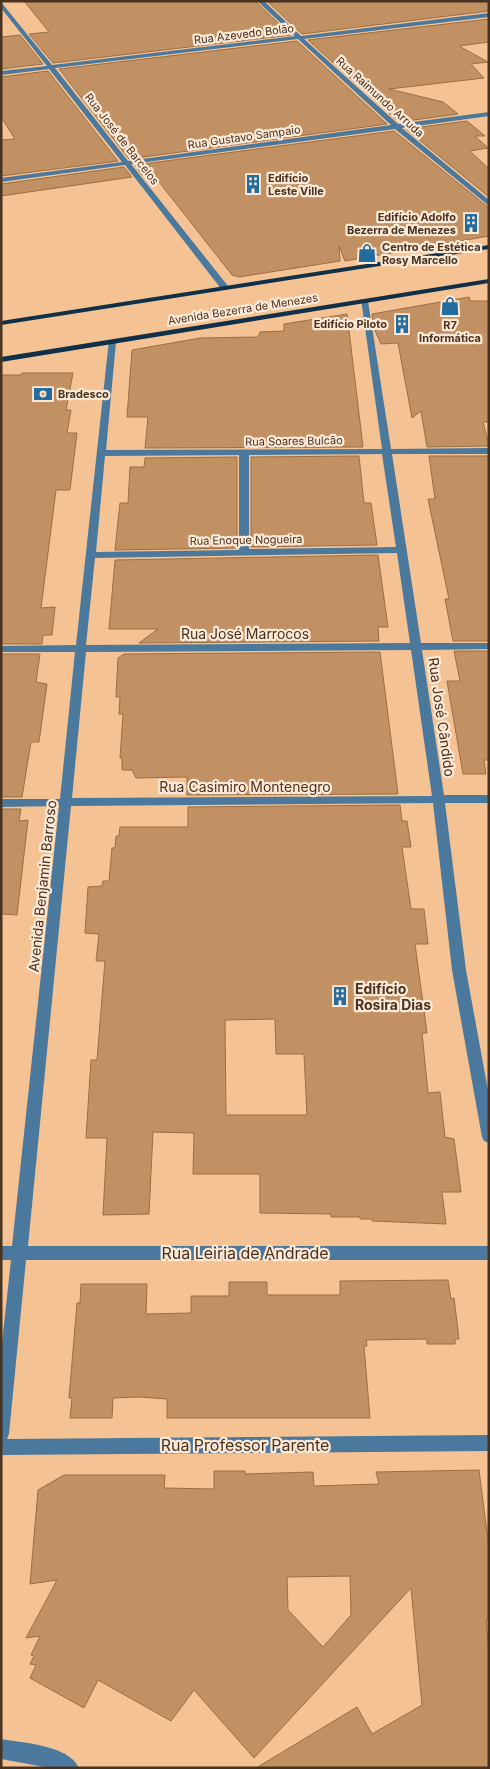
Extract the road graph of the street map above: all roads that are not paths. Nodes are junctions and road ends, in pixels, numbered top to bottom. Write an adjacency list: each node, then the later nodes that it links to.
1 (260, 1): 6 (street, Rua Raimundo Arruda)
2 (1, 4): 4 (street, Rua José de Barcelos)
3 (489, 15): 6 (street, Rua Azevedo Bolão)
4 (12, 18): 5 (street); 7 (street, Rua José de Barcelos)
5 (1, 19)
6 (300, 38): 7 (street, Rua Azevedo Bolão); 10 (street, Rua Raimundo Arruda)
7 (50, 67): 8 (street, Rua Azevedo Bolão); 11 (street, Rua José de Barcelos)
8 (1, 72)
9 (489, 114): 10 (street, Rua Gustavo Sampaio)
10 (396, 126): 11 (street, Rua Gustavo Sampaio); 13 (street, Rua Raimundo Arruda)
11 (128, 163): 12 (street, Rua Gustavo Sampaio); 16 (street, Rua José de Barcelos)
12 (1, 180)
13 (489, 204)
14 (489, 247): 16 (main road, Avenida Bezerra de Menezes)
15 (489, 281): 17 (main road, Avenida Bezerra de Menezes)
16 (225, 288): 18 (main road, Avenida Bezerra de Menezes)
17 (364, 301): 19 (main road, Avenida Bezerra de Menezes); 21 (street, Rua José Cândido)
18 (1, 323)
19 (112, 342): 20 (main road, Avenida Bezerra de Menezes); 24 (street, Avenida Benjamin Barroso)
20 (1, 360)
21 (388, 451): 22 (street, Rua Soares Bulcão); 23 (street, Rua Soares Bulcão); 25 (street, Rua José Cândido)
22 (489, 451)
23 (244, 453): 24 (street, Rua Soares Bulcão); 26 (street)
24 (100, 454): 27 (street, Avenida Benjamin Barroso)
25 (402, 550): 26 (street, Rua Enoque Nogueira); 29 (street, Rua José Cândido)
26 (244, 553): 27 (street, Rua Enoque Nogueira)
27 (91, 555): 30 (street, Avenida Benjamin Barroso)
28 (489, 646): 29 (street, Rua José Marrocos)
29 (416, 647): 30 (street, Rua José Marrocos); 33 (street, Rua José Cândido)
30 (82, 648): 31 (street, Rua José Marrocos); 34 (street, Avenida Benjamin Barroso)
31 (1, 649)
32 (489, 799): 33 (street, Rua Casimiro Montenegro)
33 (439, 800): 34 (street, Rua Casimiro Montenegro); 36 (street, Rua José Cândido)
34 (66, 802): 35 (street, Rua Casimiro Montenegro); 38 (street, Avenida Benjamin Barroso)
35 (1, 804)
36 (489, 1137)
37 (1, 1253): 38 (street, Rua Leiria de Andrade)
38 (20, 1253): 39 (street, Rua Leiria de Andrade); 40 (street, Avenida Benjamin Barroso)
39 (489, 1253)
40 (1, 1434)
41 (489, 1443): 42 (street, Rua Professor Parente)
42 (1, 1446)
43 (1, 1749): 44 (street)
44 (69, 1768)

